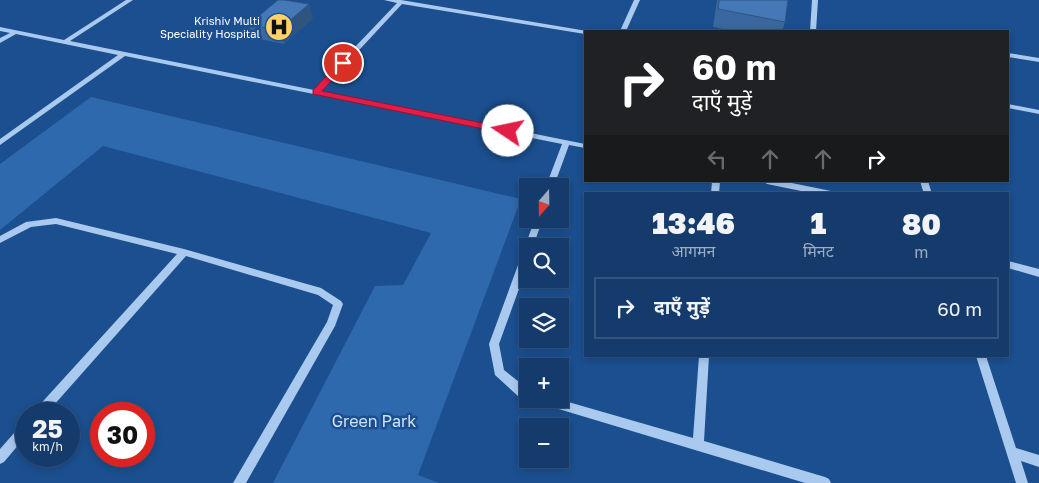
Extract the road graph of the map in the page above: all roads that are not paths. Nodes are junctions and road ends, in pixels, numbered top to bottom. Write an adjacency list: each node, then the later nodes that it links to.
1 (130, 0): 12 (street)
2 (387, 0): 5 (street)
3 (637, 0): 7 (street)
4 (815, 0): 8 (street)
5 (401, 2): 10 (street); 16 (street)
6 (0, 29): 9 (street)
7 (623, 30)
8 (813, 30)
9 (15, 32): 11 (street); 12 (street)
10 (584, 32)
11 (0, 41)
12 (65, 42): 13 (street)
13 (122, 54): 16 (street); 20 (street)
14 (1009, 55): 15 (street)
15 (1039, 60)
16 (316, 92): 19 (street)
17 (1009, 106): 18 (street)
18 (1039, 112)
19 (566, 142): 21 (street); 22 (street)
20 (0, 143)
21 (584, 146)
22 (553, 178)
23 (772, 182): 24 (street)
24 (821, 192)
25 (0, 240): 26 (street)
26 (184, 252): 33 (street); 40 (street)
27 (1009, 265): 29 (street)
28 (519, 273): 32 (street)
29 (1039, 273)
30 (704, 357): 36 (street)
31 (981, 357): 37 (street)
32 (519, 390)
33 (50, 402)
34 (569, 407): 36 (street)
35 (15, 441): 38 (street)
36 (698, 446): 41 (street)
37 (1012, 452): 39 (street); 42 (street)
38 (0, 458)
39 (1039, 461)
40 (239, 483)
41 (825, 483)
42 (1022, 483)

